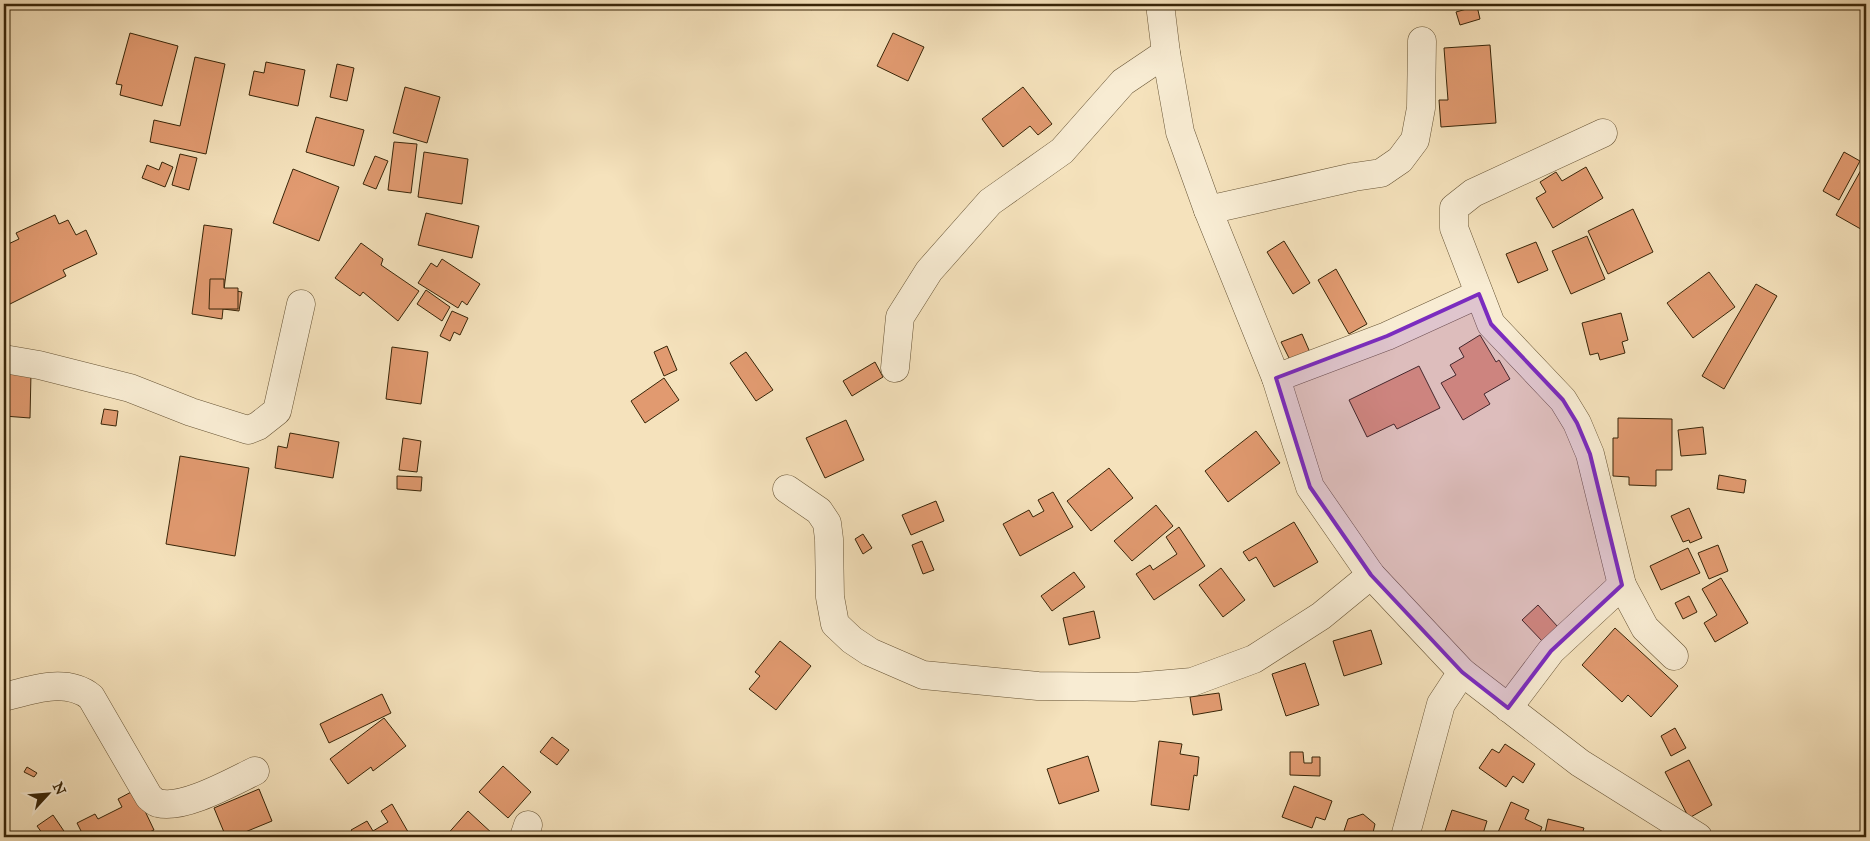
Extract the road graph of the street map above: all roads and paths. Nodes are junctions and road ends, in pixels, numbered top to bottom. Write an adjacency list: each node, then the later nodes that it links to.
1 (1160, 4): 3 (street)
2 (1422, 42): 5 (street)
3 (1166, 53): 5 (street); 9 (street)
4 (1603, 133): 6 (street)
5 (1208, 210): 10 (street)
6 (1479, 294): 10 (street); 13 (street)
7 (301, 304): 8 (street)
8 (4, 359)
9 (895, 368)
10 (1276, 378): 12 (street)
11 (787, 489): 12 (street)
12 (1371, 575): 15 (street)
13 (1622, 585): 14 (street); 17 (street)
14 (1674, 656)
15 (1462, 672): 17 (street); 19 (street)
16 (4, 696): 18 (street)
17 (1508, 708): 20 (street)
18 (254, 771)
19 (1405, 837)
20 (1698, 837)

